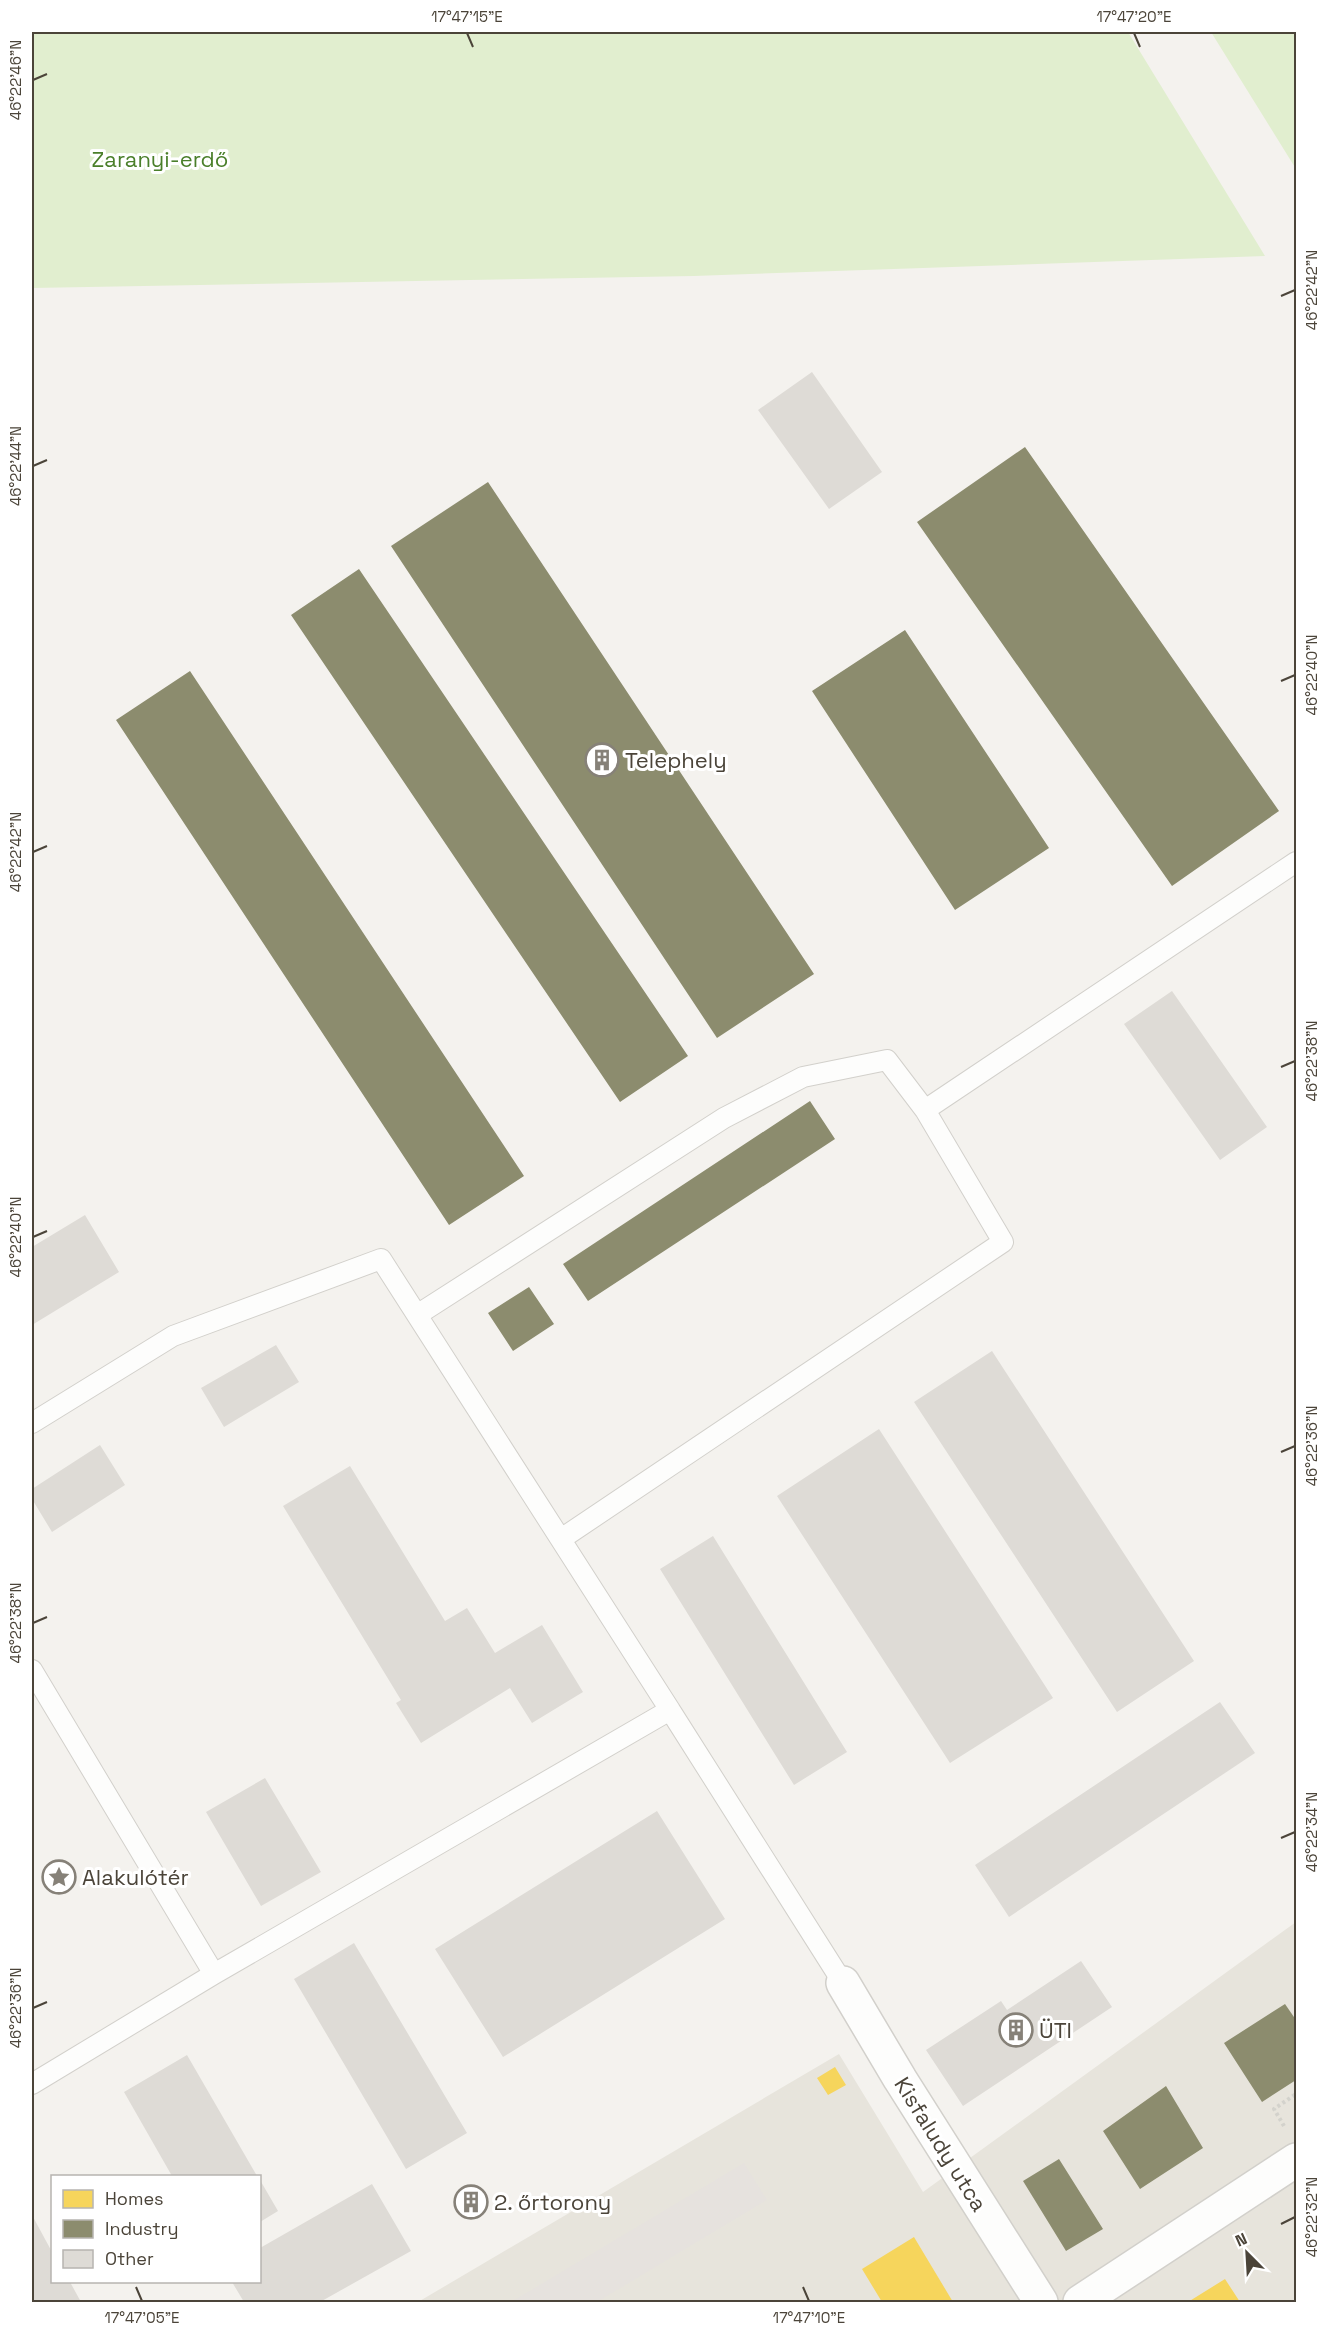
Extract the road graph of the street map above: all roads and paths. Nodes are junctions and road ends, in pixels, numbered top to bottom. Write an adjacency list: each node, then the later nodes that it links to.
1 (1296, 862): 2 (lane)
2 (925, 1110): 3 (lane); 5 (lane)
3 (417, 1315): 4 (lane); 5 (lane)
4 (32, 1423)
5 (561, 1539): 7 (lane)
6 (32, 1670): 8 (lane)
7 (670, 1710): 8 (lane); 9 (lane)
8 (214, 1974): 10 (lane)
9 (843, 1983): 14 (street, Kisfaludy utca)
10 (32, 2084)
11 (1296, 2094): 12 (path)
12 (1285, 2128)
13 (1296, 2160): 15 (street)
14 (1041, 2302)
15 (1080, 2302)

